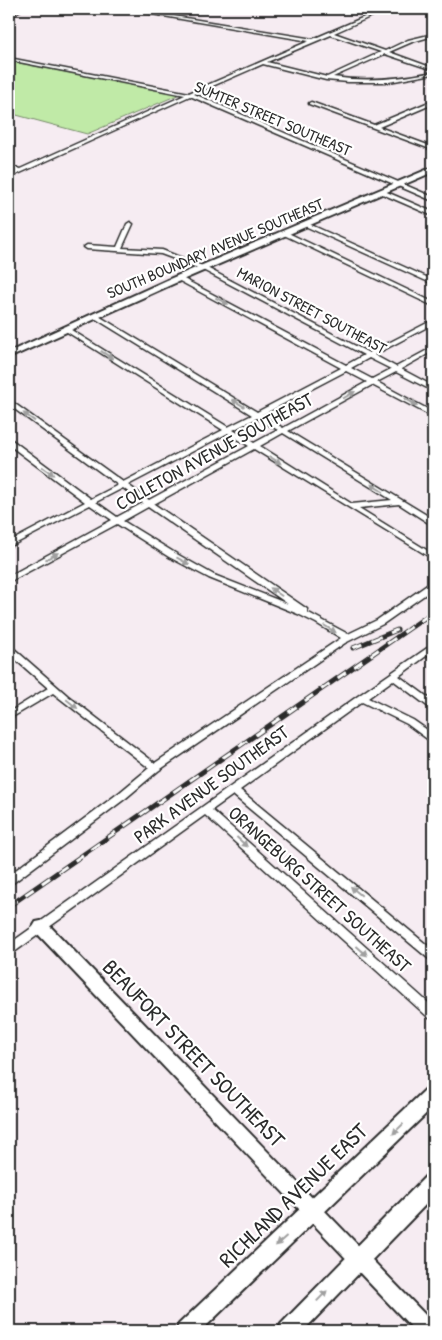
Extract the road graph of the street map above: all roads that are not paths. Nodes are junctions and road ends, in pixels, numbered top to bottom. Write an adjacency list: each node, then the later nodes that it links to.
1 (21, 9): 4 (street)
2 (124, 9): 7 (street)
3 (386, 9): 5 (street)
4 (9, 15)
5 (330, 33): 7 (street); 8 (street)
6 (433, 35): 8 (street)
7 (312, 40): 10 (street)
8 (385, 52): 11 (street); 13 (street)
9 (9, 58): 14 (street, SUMTER STREET SOUTHEAST)
10 (264, 63): 13 (street); 14 (street)
11 (433, 69)
12 (433, 73): 13 (street)
13 (326, 79)
14 (190, 94): 21 (street); 23 (street, SUMTER STREET SOUTHEAST)
15 (311, 103): 17 (street)
16 (432, 103): 17 (street)
17 (374, 127): 18 (street)
18 (433, 149)
19 (9, 167): 21 (street)
20 (433, 169): 23 (street, SOUTH BOUNDARY AVENUE SOUTHEAST)
21 (21, 171): 22 (street)
22 (9, 176)
23 (398, 185): 24 (street, SOUTH BOUNDARY AVENUE SOUTHEAST); 25 (street, SUMTER STREET SOUTHEAST)
24 (382, 192): 26 (street); 28 (street, SOUTH BOUNDARY AVENUE SOUTHEAST)
25 (433, 200)
26 (433, 214)
27 (130, 224): 31 (street)
28 (307, 224): 29 (street, SOUTH BOUNDARY AVENUE SOUTHEAST); 34 (street)
29 (286, 234): 32 (street, SOUTH BOUNDARY AVENUE SOUTHEAST); 35 (street)
30 (87, 247): 31 (street, MARION STREET SOUTHEAST)
31 (119, 249): 32 (street, MARION STREET SOUTHEAST)
32 (204, 268): 33 (street, SOUTH BOUNDARY AVENUE SOUTHEAST); 41 (street, MARION STREET SOUTHEAST)
33 (178, 278): 36 (street, SOUTH BOUNDARY AVENUE SOUTHEAST); 42 (street, MARION STREET SOUTHEAST, one-way to 42)
34 (433, 282)
35 (433, 304)
36 (95, 316): 38 (street, SOUTH BOUNDARY AVENUE SOUTHEAST); 47 (street, one-way to 36)
37 (433, 322): 41 (street, COLLETON AVENUE SOUTHEAST)
38 (66, 329): 40 (street, SOUTH BOUNDARY AVENUE SOUTHEAST); 49 (street, one-way to 49)
39 (433, 349): 43 (street, COLLETON AVENUE SOUTHEAST)
40 (9, 354)
41 (369, 356): 42 (street, COLLETON AVENUE SOUTHEAST); 43 (street, MARION STREET SOUTHEAST)
42 (346, 368): 44 (street, MARION STREET SOUTHEAST); 47 (street, COLLETON AVENUE SOUTHEAST)
43 (396, 370): 44 (street, COLLETON AVENUE SOUTHEAST); 45 (street, MARION STREET SOUTHEAST)
44 (373, 382): 48 (street, MARION STREET SOUTHEAST, one-way to 48); 50 (street, COLLETON AVENUE SOUTHEAST, one-way to 44)
45 (433, 389)
46 (9, 402): 53 (street, one-way to 46)
47 (259, 415): 49 (street, COLLETON AVENUE SOUTHEAST); 50 (street)
48 (433, 415)
49 (228, 430): 52 (street); 53 (street, COLLETON AVENUE SOUTHEAST)
50 (285, 430): 52 (street, COLLETON AVENUE SOUTHEAST); 54 (street, one-way to 50)
51 (9, 442): 55 (street, one-way to 55)
52 (254, 447): 56 (street, COLLETON AVENUE SOUTHEAST); 57 (street, one-way to 57)
53 (123, 485): 55 (street, COLLETON AVENUE SOUTHEAST); 56 (street)
54 (400, 502): 57 (street); 59 (street)
55 (92, 503): 58 (street); 60 (street, COLLETON AVENUE SOUTHEAST)
56 (149, 504): 58 (street, COLLETON AVENUE SOUTHEAST); 64 (street, one-way to 56)
57 (351, 506): 61 (street)
58 (118, 521): 62 (street, COLLETON AVENUE SOUTHEAST, one-way to 58); 64 (street, one-way to 64)
59 (433, 522)
60 (9, 545)
61 (433, 557)
62 (9, 579)
63 (433, 585): 65 (street)
64 (316, 620): 65 (street, one-way to 65)
65 (348, 638): 74 (street)
66 (433, 647): 68 (street, PARK AVENUE SOUTHEAST)
67 (9, 649): 69 (street)
68 (393, 676): 70 (street, PARK AVENUE SOUTHEAST); 71 (street)
69 (54, 688): 72 (street); 74 (street, one-way to 74)
70 (361, 698): 73 (street); 75 (street, PARK AVENUE SOUTHEAST)
71 (433, 706)
72 (9, 716)
73 (433, 739)
74 (155, 768): 77 (street)
75 (234, 790): 76 (street, PARK AVENUE SOUTHEAST); 80 (street, ORANGEBURG STREET SOUTHEAST, one-way to 75)
76 (206, 810): 78 (street, PARK AVENUE SOUTHEAST); 81 (street, ORANGEBURG STREET SOUTHEAST, one-way to 81)
77 (10, 877)
78 (41, 927): 79 (street, PARK AVENUE SOUTHEAST); 84 (street, BEAUFORT STREET SOUTHEAST)
79 (9, 950)
80 (433, 956)
81 (433, 1014)
82 (433, 1095): 84 (main road, RICHLAND AVENUE EAST, one-way to 84)
83 (433, 1183): 85 (main road)
84 (314, 1211): 85 (street, BEAUFORT STREET SOUTHEAST); 86 (main road, RICHLAND AVENUE EAST, one-way to 86)
85 (360, 1258): 87 (main road, one-way to 85); 88 (street, BEAUFORT STREET SOUTHEAST)
86 (186, 1331)
87 (288, 1331)
88 (428, 1331)

